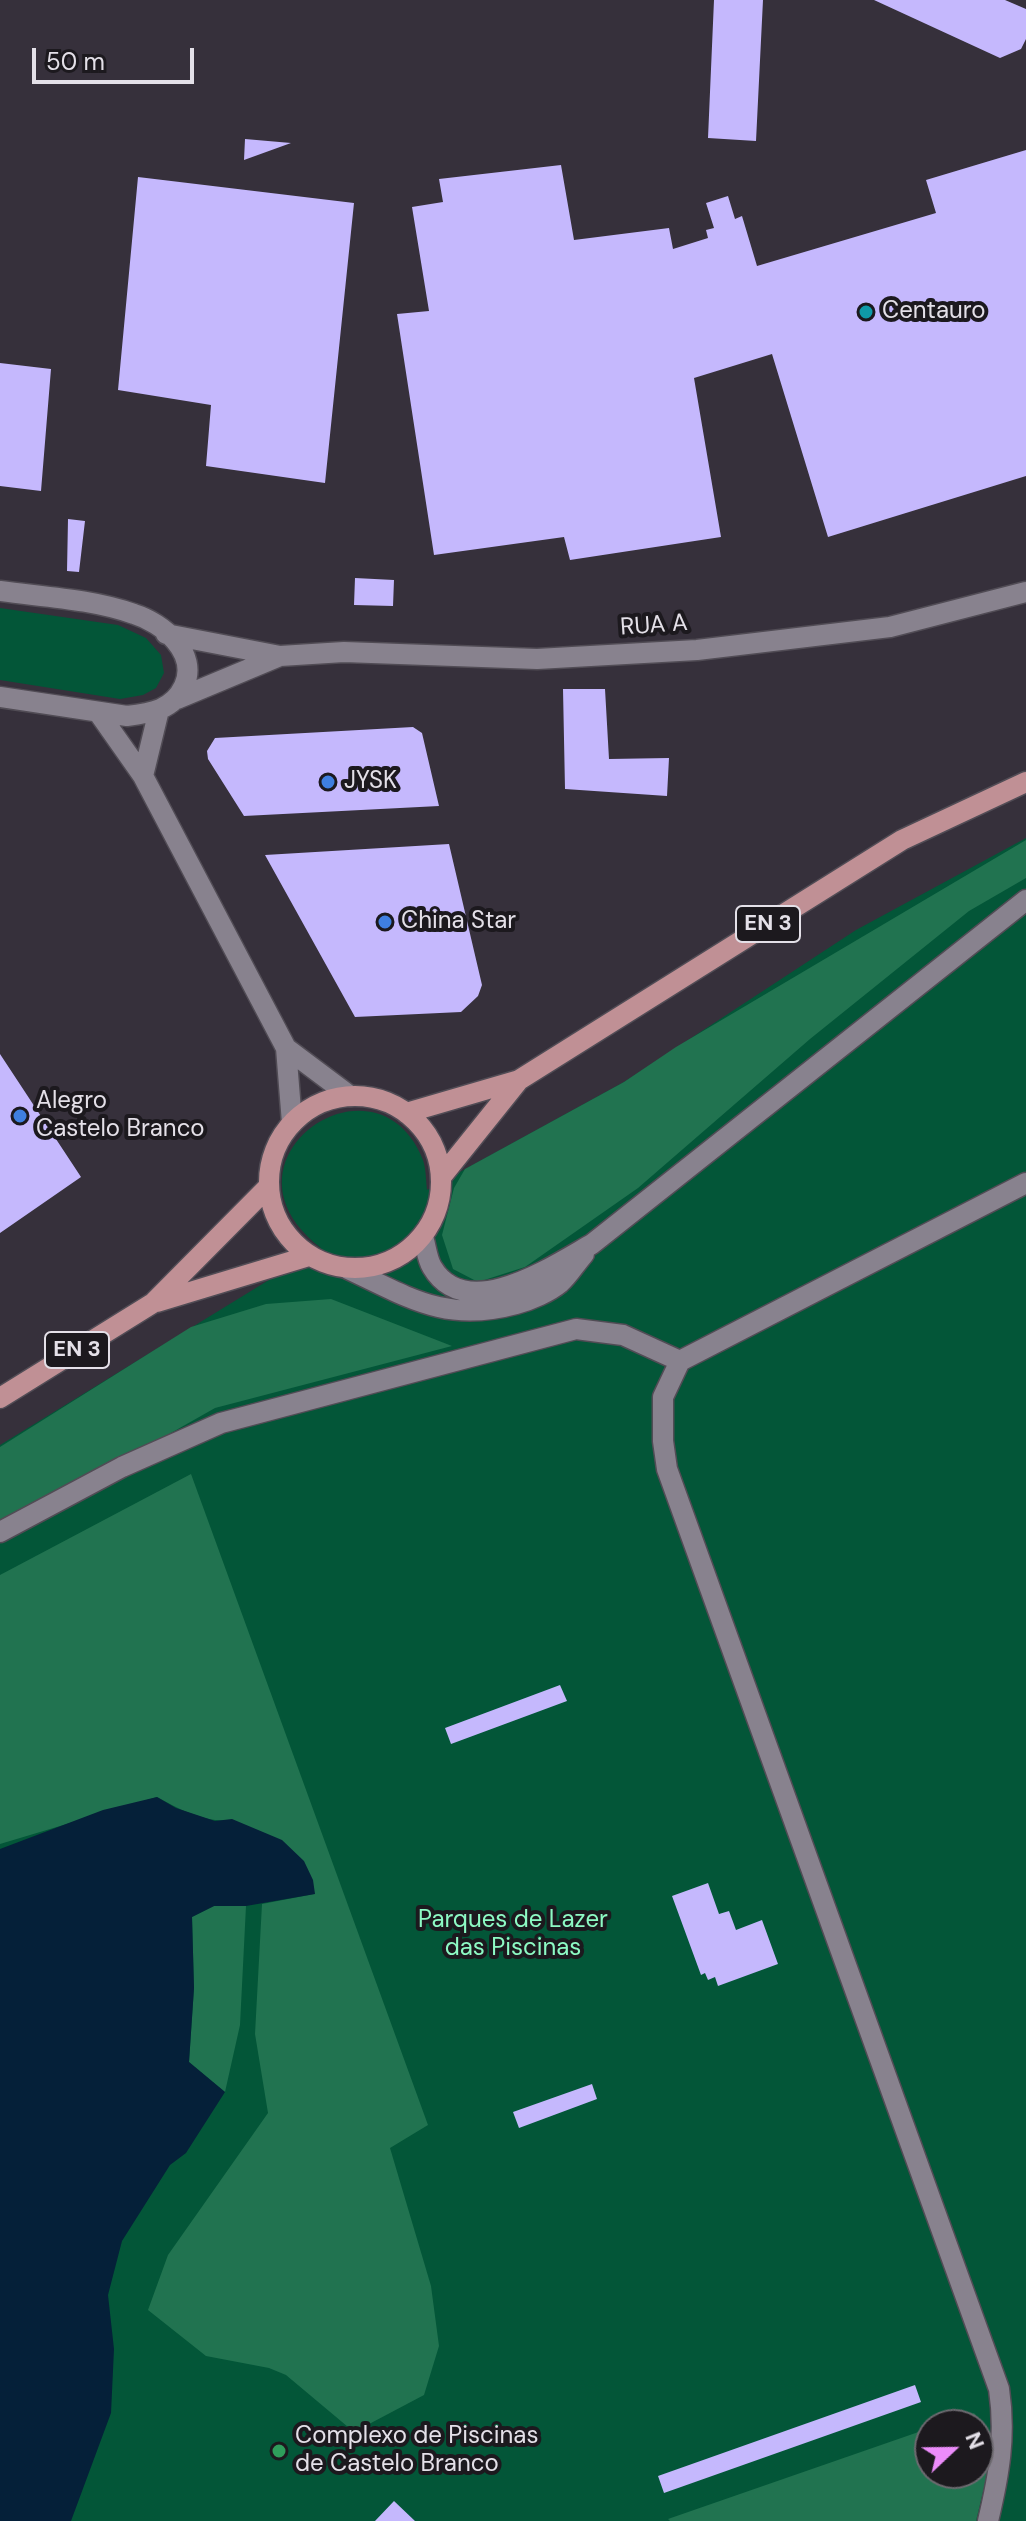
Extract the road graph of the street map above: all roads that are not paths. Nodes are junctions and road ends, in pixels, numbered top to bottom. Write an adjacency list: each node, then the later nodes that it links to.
1 (0, 591): 3 (street)
2 (1026, 592): 4 (street, RUA A)
3 (166, 634): 4 (street, RUA A); 6 (street)
4 (280, 656): 6 (street, RUA A)
5 (0, 697): 7 (street, RUA A)
6 (168, 704): 7 (street, RUA A); 8 (street)
7 (98, 712): 8 (street)
8 (143, 776): 11 (street)
9 (1026, 782): 12 (main road, EN 3)
10 (1026, 900): 20 (street)
11 (286, 1048): 13 (street); 15 (street)
12 (519, 1080): 14 (main road, EN 3); 16 (main road, EN 3)
13 (350, 1096): 14 (main road); 15 (main road)
14 (406, 1113): 16 (main road)
15 (292, 1123): 18 (main road)
16 (442, 1176): 19 (main road, EN 3)
17 (1026, 1183): 24 (street)
18 (269, 1186): 21 (main road); 23 (main road, EN 3)
19 (423, 1237): 20 (street); 22 (main road)
20 (592, 1244): 22 (street)
21 (309, 1256): 22 (main road); 23 (main road, EN 3)
22 (348, 1269)
23 (153, 1303): 25 (main road, EN 3)
24 (680, 1361): 26 (street); 27 (street)
25 (0, 1398)
26 (0, 1532)
27 (988, 2521)

